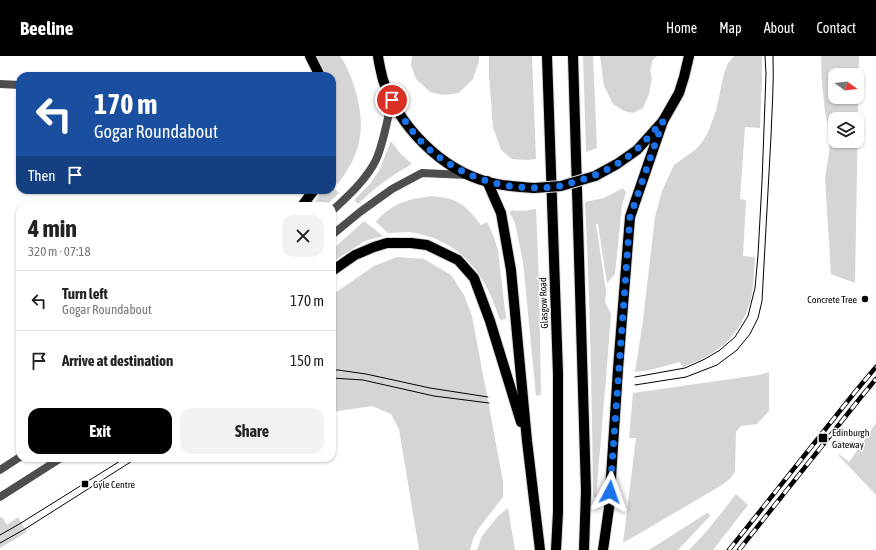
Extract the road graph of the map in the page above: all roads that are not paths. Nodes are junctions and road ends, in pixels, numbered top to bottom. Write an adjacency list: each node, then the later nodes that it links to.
1 (310, 56): 6 (main road)
2 (378, 56): 9 (main road)
3 (547, 56): 22 (main road, Glasgow Road)
4 (573, 56): 23 (main road)
5 (690, 57): 10 (main road)
6 (318, 72)
7 (0, 84): 8 (street)
8 (16, 85)
9 (392, 100): 11 (main road); 13 (street)
10 (663, 121): 12 (main road, bridge); 24 (main road)
11 (469, 175): 12 (main road); 14 (street)
12 (487, 182): 16 (main road)
13 (336, 207)
14 (336, 233)
15 (336, 268): 16 (main road)
16 (528, 441): 21 (main road)
17 (16, 460): 19 (street)
18 (55, 462): 20 (street)
19 (0, 470)
20 (0, 498)
21 (540, 550)
22 (556, 550)
23 (584, 550)
24 (603, 550)

